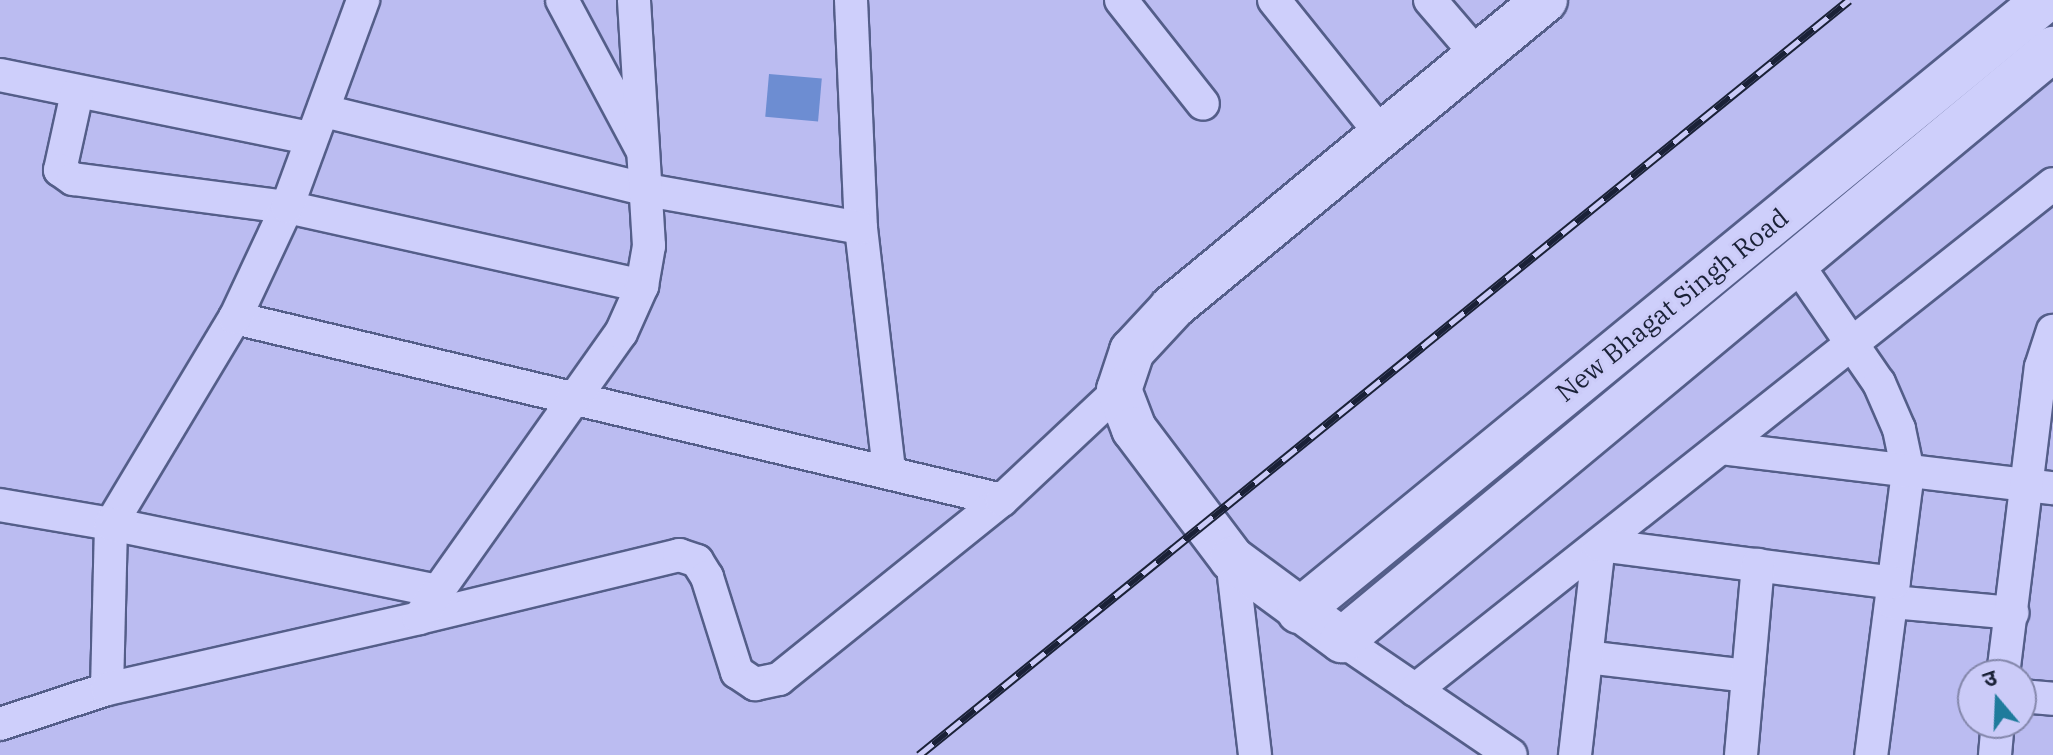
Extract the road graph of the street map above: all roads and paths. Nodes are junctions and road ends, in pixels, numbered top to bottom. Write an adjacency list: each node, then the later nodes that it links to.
1 (363, 0): 15 (street)
2 (562, 0): 17 (street)
3 (634, 0): 17 (street)
4 (851, 0): 21 (street)
5 (1121, 0): 14 (street)
6 (1274, 0): 16 (street)
7 (1430, 0): 11 (street)
8 (1545, 0): 11 (street)
9 (2045, 0): 42 (street, New Bhagat Singh Road)
10 (2053, 49): 22 (street, New Bhagat Singh Road)
11 (1479, 57): 16 (street)
12 (0, 75): 13 (street)
13 (77, 93): 15 (street); 20 (street)
14 (1203, 104)
15 (317, 124): 19 (street); 20 (street)
16 (1383, 136): 28 (street)
17 (645, 154): 19 (street)
18 (2053, 184): 26 (street)
19 (647, 190): 21 (street); 23 (street)
20 (287, 207): 23 (street); 24 (street)
21 (861, 228): 31 (street)
22 (1795, 261): 26 (street); 45 (street, New Bhagat Singh Road)
23 (642, 286): 29 (street)
24 (235, 318): 29 (street); 36 (street)
25 (2053, 331): 27 (street)
26 (1852, 345): 30 (street); 32 (street)
27 (2047, 368): 33 (street)
28 (1119, 390): 34 (street); 38 (street)
29 (570, 399): 31 (street); 40 (street)
30 (1721, 448): 32 (street); 37 (street)
31 (889, 471): 34 (street)
32 (1908, 472): 33 (street); 41 (street)
33 (2040, 486): 43 (street)
34 (1002, 500): 44 (street)
35 (0, 505): 36 (street)
36 (111, 524): 40 (street); 49 (street)
37 (1599, 545): 39 (street); 46 (street); 50 (street)
38 (1232, 559): 42 (street); 52 (street)
39 (1758, 565): 41 (street); 48 (street)
40 (436, 591): 44 (street)
41 (1893, 592): 43 (street); 56 (street)
42 (1299, 611): 45 (street)
43 (2012, 613): 47 (street)
44 (419, 618): 49 (street)
45 (1342, 640): 50 (street)
46 (1586, 657): 48 (street); 54 (street)
47 (2005, 659)
48 (1748, 676): 55 (street)
49 (107, 689): 51 (street)
50 (1415, 690): 53 (street)
51 (0, 724)
52 (1255, 755)
53 (1511, 755)
54 (1575, 755)
55 (1741, 755)
56 (1871, 755)

